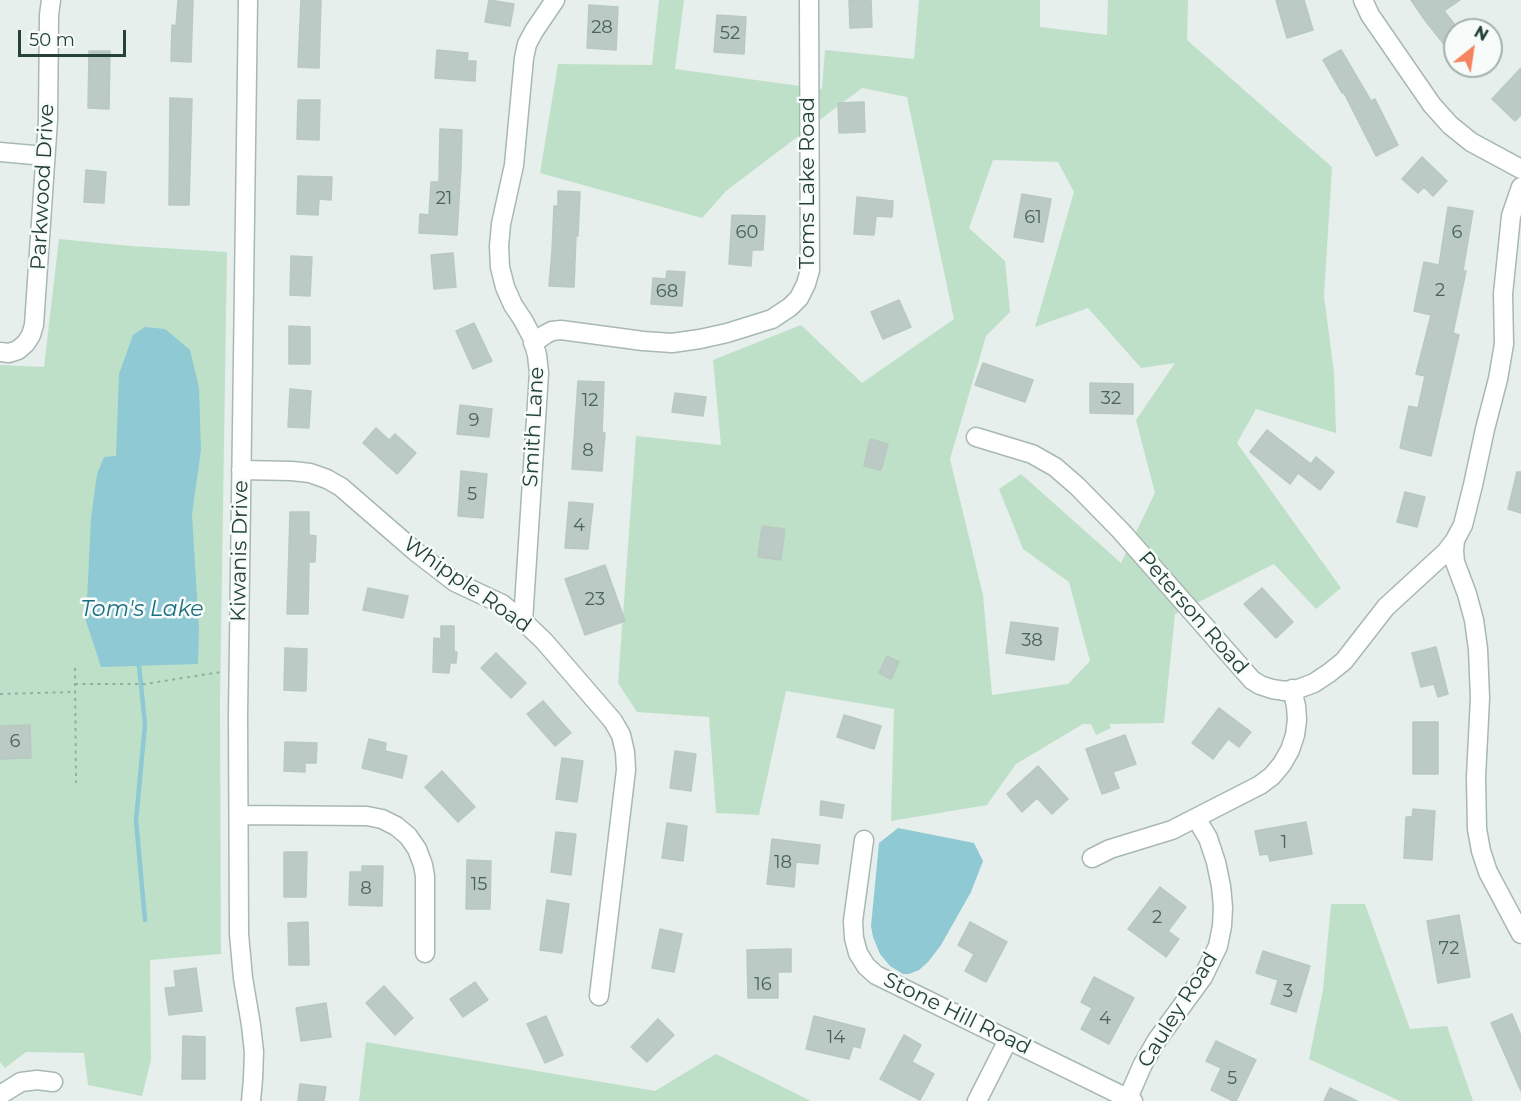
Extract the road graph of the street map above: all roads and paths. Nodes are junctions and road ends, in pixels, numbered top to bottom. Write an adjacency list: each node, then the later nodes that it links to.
1 (51, 0): 7 (street, Parkwood Drive)
2 (248, 0): 14 (street, Kiwanis Drive)
3 (555, 0): 10 (street, Smith Lane)
4 (809, 0): 10 (street, Toms Lake Road)
5 (1363, 0): 8 (street)
6 (0, 152): 7 (street)
7 (45, 156): 12 (street, Parkwood Drive)
8 (1521, 169)
9 (1521, 187): 11 (street)
10 (533, 343): 16 (street, Smith Lane)
11 (1512, 346): 15 (street)
12 (0, 352)
13 (976, 437): 20 (street, Peterson Road)
14 (241, 470): 16 (street, Whipple Road); 18 (street, Kiwanis Drive)
15 (1455, 540): 20 (street, Peterson Road); 28 (street)
16 (523, 621): 30 (street, Whipple Road)
17 (75, 668): 19 (path)
18 (239, 670): 19 (path); 24 (street, Kiwanis Drive)
19 (75, 684): 21 (path)
20 (1292, 690): 25 (street)
21 (75, 692): 22 (path); 23 (path)
22 (0, 694)
23 (76, 783)
24 (238, 814): 29 (street); 35 (street, Kiwanis Drive)
25 (1196, 818): 27 (street); 34 (street, Cauley Road)
26 (864, 840): 31 (street, Stone Hill Road)
27 (1092, 858)
28 (1521, 934)
29 (425, 953)
30 (599, 996)
31 (1008, 1040): 34 (street, Stone Hill Road); 36 (street)
32 (53, 1082): 33 (street)
33 (0, 1095)
34 (1131, 1100)
35 (251, 1101)
36 (977, 1101)

